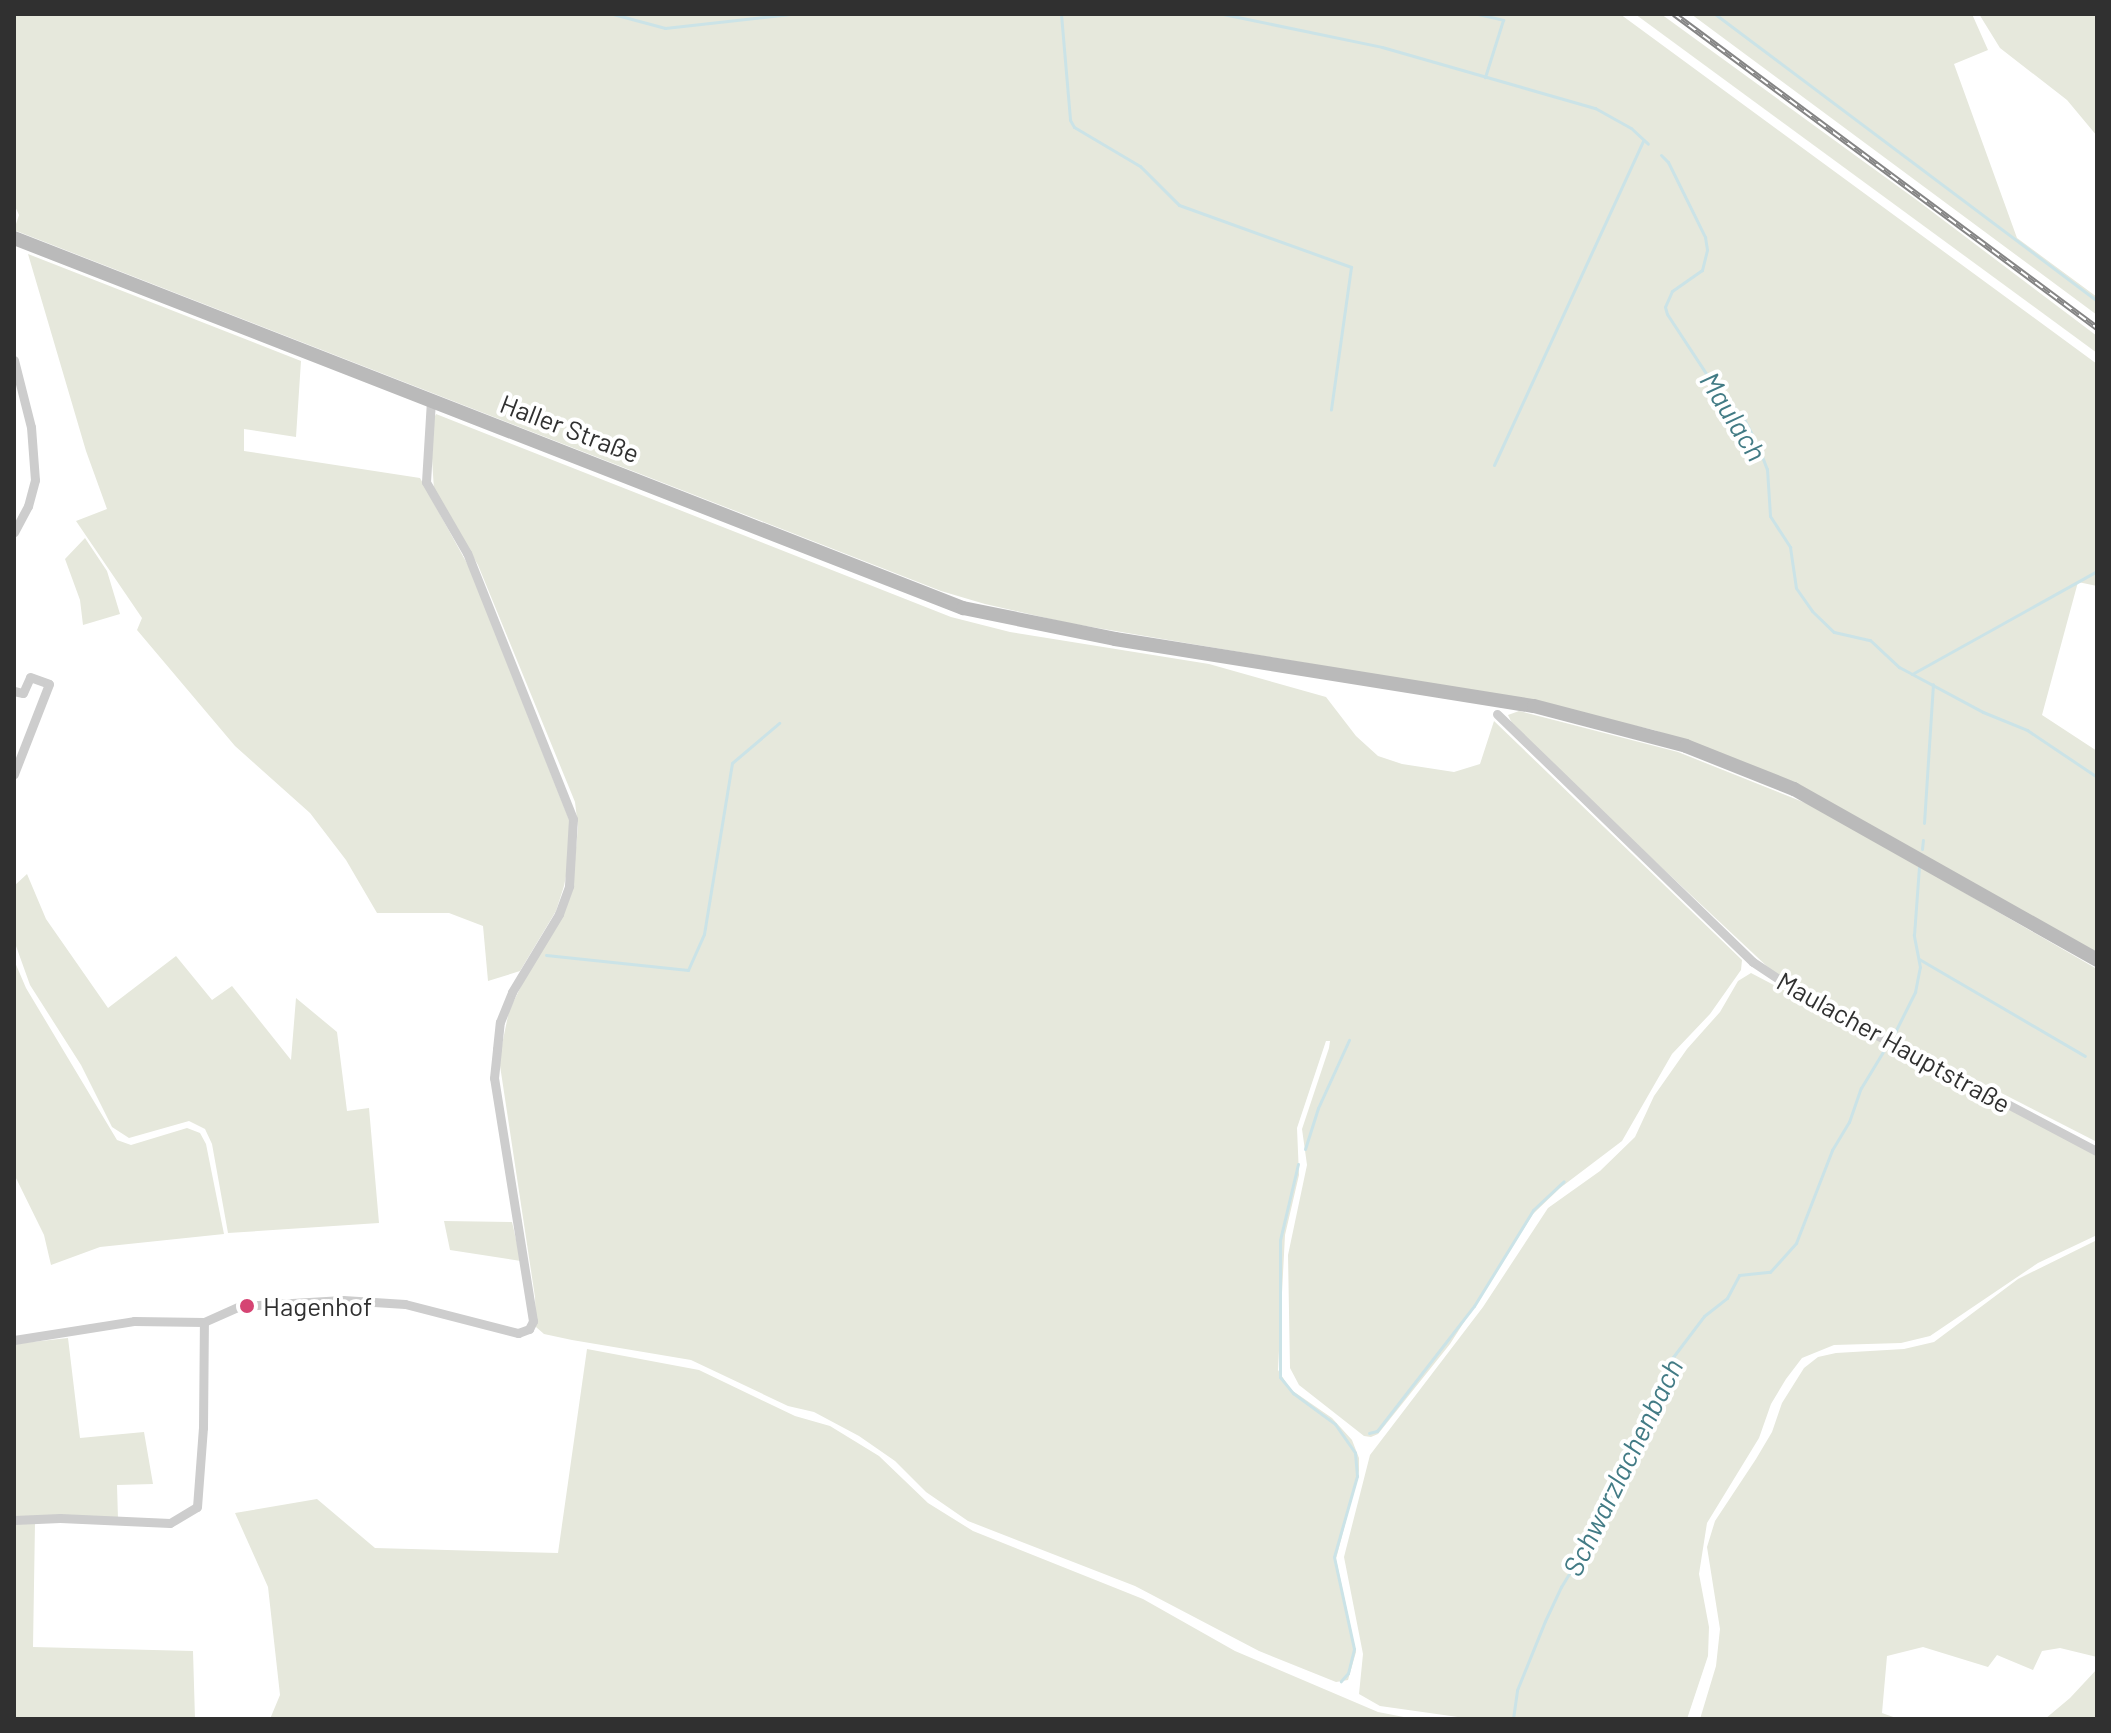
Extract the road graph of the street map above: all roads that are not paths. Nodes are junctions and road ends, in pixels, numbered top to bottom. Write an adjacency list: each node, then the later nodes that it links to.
1 (14, 238): 3 (main road, Haller Straße)
2 (14, 360): 4 (street)
3 (431, 400): 9 (main road, Haller Straße); 11 (street)
4 (14, 532)
5 (19, 692): 6 (street); 6 (street)
6 (42, 701): 8 (street)
7 (1497, 714): 10 (street, Maulacher Hauptstraße)
8 (14, 774)
9 (2097, 960)
10 (2097, 1151)
11 (204, 1322): 12 (street); 13 (street)
12 (14, 1340)
13 (14, 1520)

